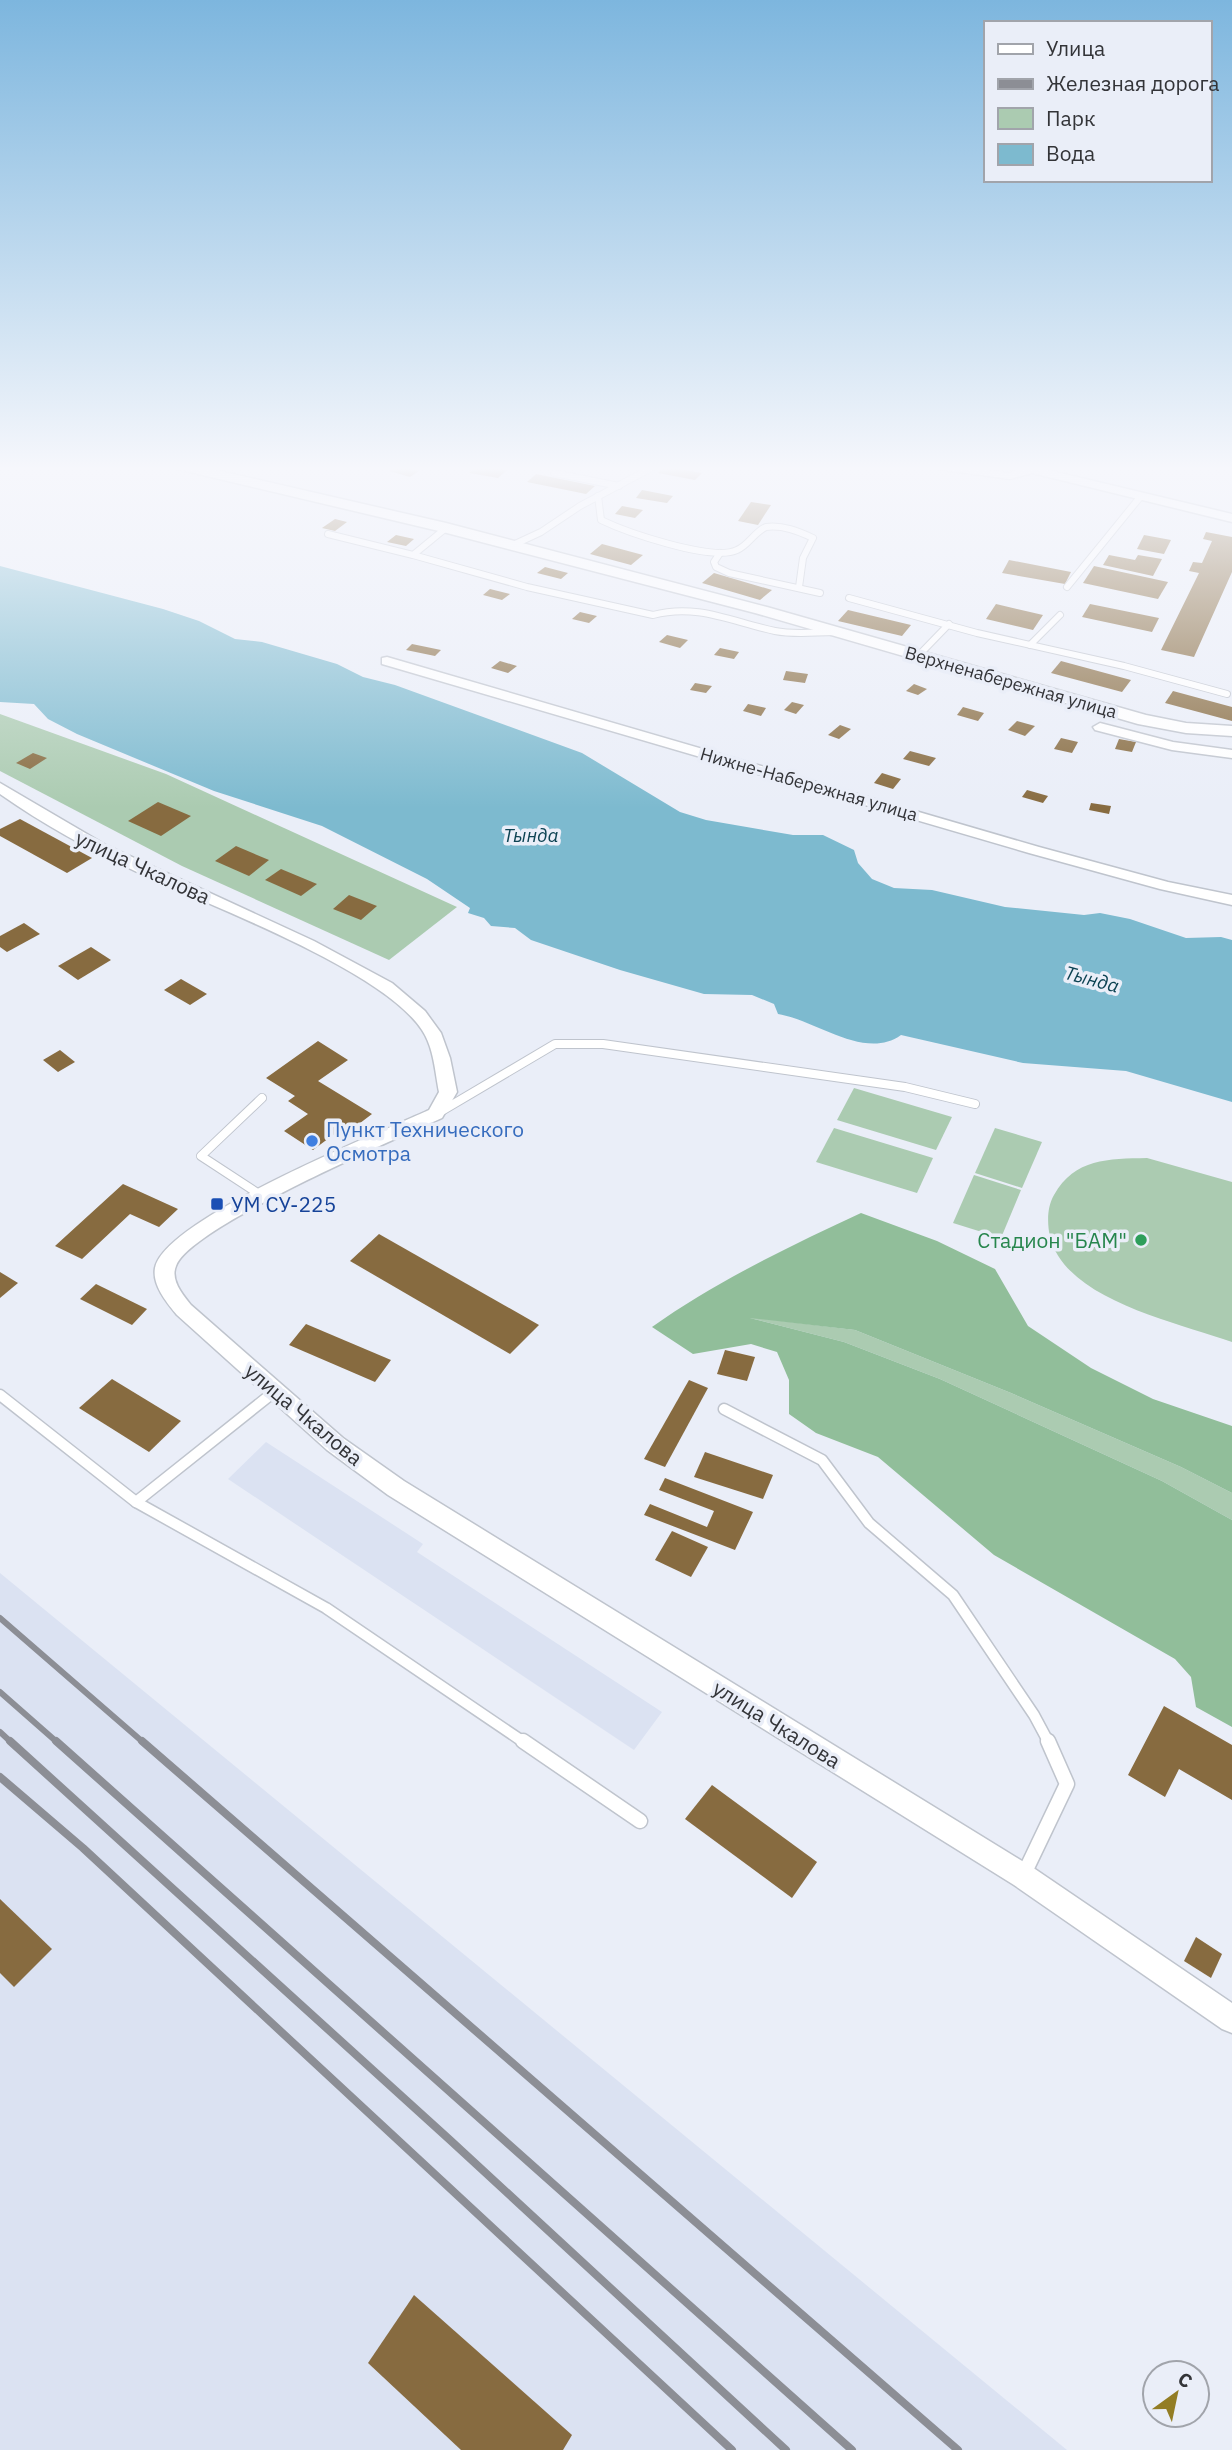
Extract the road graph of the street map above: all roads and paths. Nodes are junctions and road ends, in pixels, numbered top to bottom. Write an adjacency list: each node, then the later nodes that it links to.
1 (503, 580): 12 (lane)
2 (647, 580): 12 (street, Верхненабережная улица)
3 (753, 580): 6 (lane)
4 (800, 580): 6 (lane)
5 (1072, 580): 7 (lane)
6 (799, 587): 8 (lane)
7 (1067, 587)
8 (820, 593)
9 (849, 598): 11 (lane)
10 (1059, 615): 13 (lane)
11 (948, 624): 13 (lane); 14 (lane)
12 (842, 632): 14 (street, Верхненабережная улица)
13 (1030, 645): 16 (lane)
14 (919, 655): 18 (street, Верхненабережная улица)
15 (387, 662): 21 (street, Нижне-Набережная улица)
16 (1227, 694)
17 (1100, 727): 19 (street)
18 (1232, 730)
19 (1232, 754)
20 (0, 787): 24 (street, улица Чкалова)
21 (1232, 900)
22 (262, 1098): 25 (lane)
23 (975, 1104): 24 (lane)
24 (436, 1114): 25 (street, улица Чкалова)
25 (262, 1196): 26 (street, улица Чкалова)
26 (274, 1392): 29 (lane); 31 (street, улица Чкалова)
27 (0, 1395): 29 (lane)
28 (724, 1409): 31 (lane)
29 (136, 1502): 30 (lane)
30 (640, 1821)
31 (1023, 1876): 32 (street, улица Чкалова)
32 (1232, 2019)

